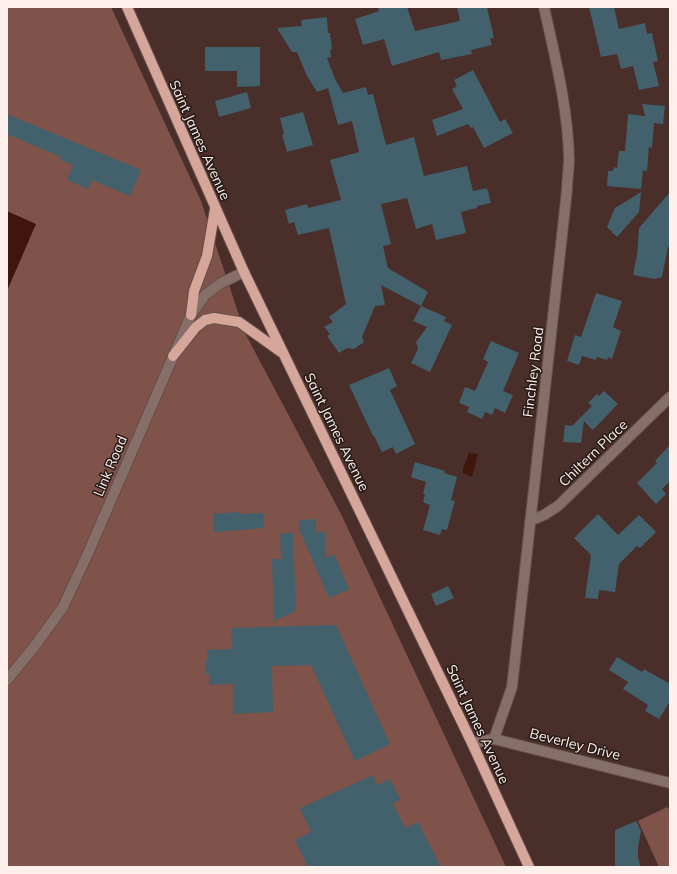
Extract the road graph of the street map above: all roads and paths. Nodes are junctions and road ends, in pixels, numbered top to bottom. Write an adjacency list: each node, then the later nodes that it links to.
1 (127, 7): 3 (main road, Saint James Avenue)
2 (544, 7): 9 (street, Finchley Road)
3 (215, 209): 4 (main road, Saint James Avenue); 5 (main road)
4 (244, 272): 5 (street, Link Road); 6 (main road, Saint James Avenue)
5 (191, 315): 7 (street, Link Road)
6 (283, 353): 7 (main road); 12 (main road, Saint James Avenue)
7 (173, 356): 10 (street, Link Road)
8 (670, 397): 9 (street, Chiltern Place)
9 (530, 521): 11 (street, Finchley Road)
10 (7, 680)
11 (494, 738): 12 (street, Beverley Drive); 13 (street, Beverley Drive)
12 (472, 743): 14 (main road, Saint James Avenue)
13 (670, 783)
14 (529, 867)

